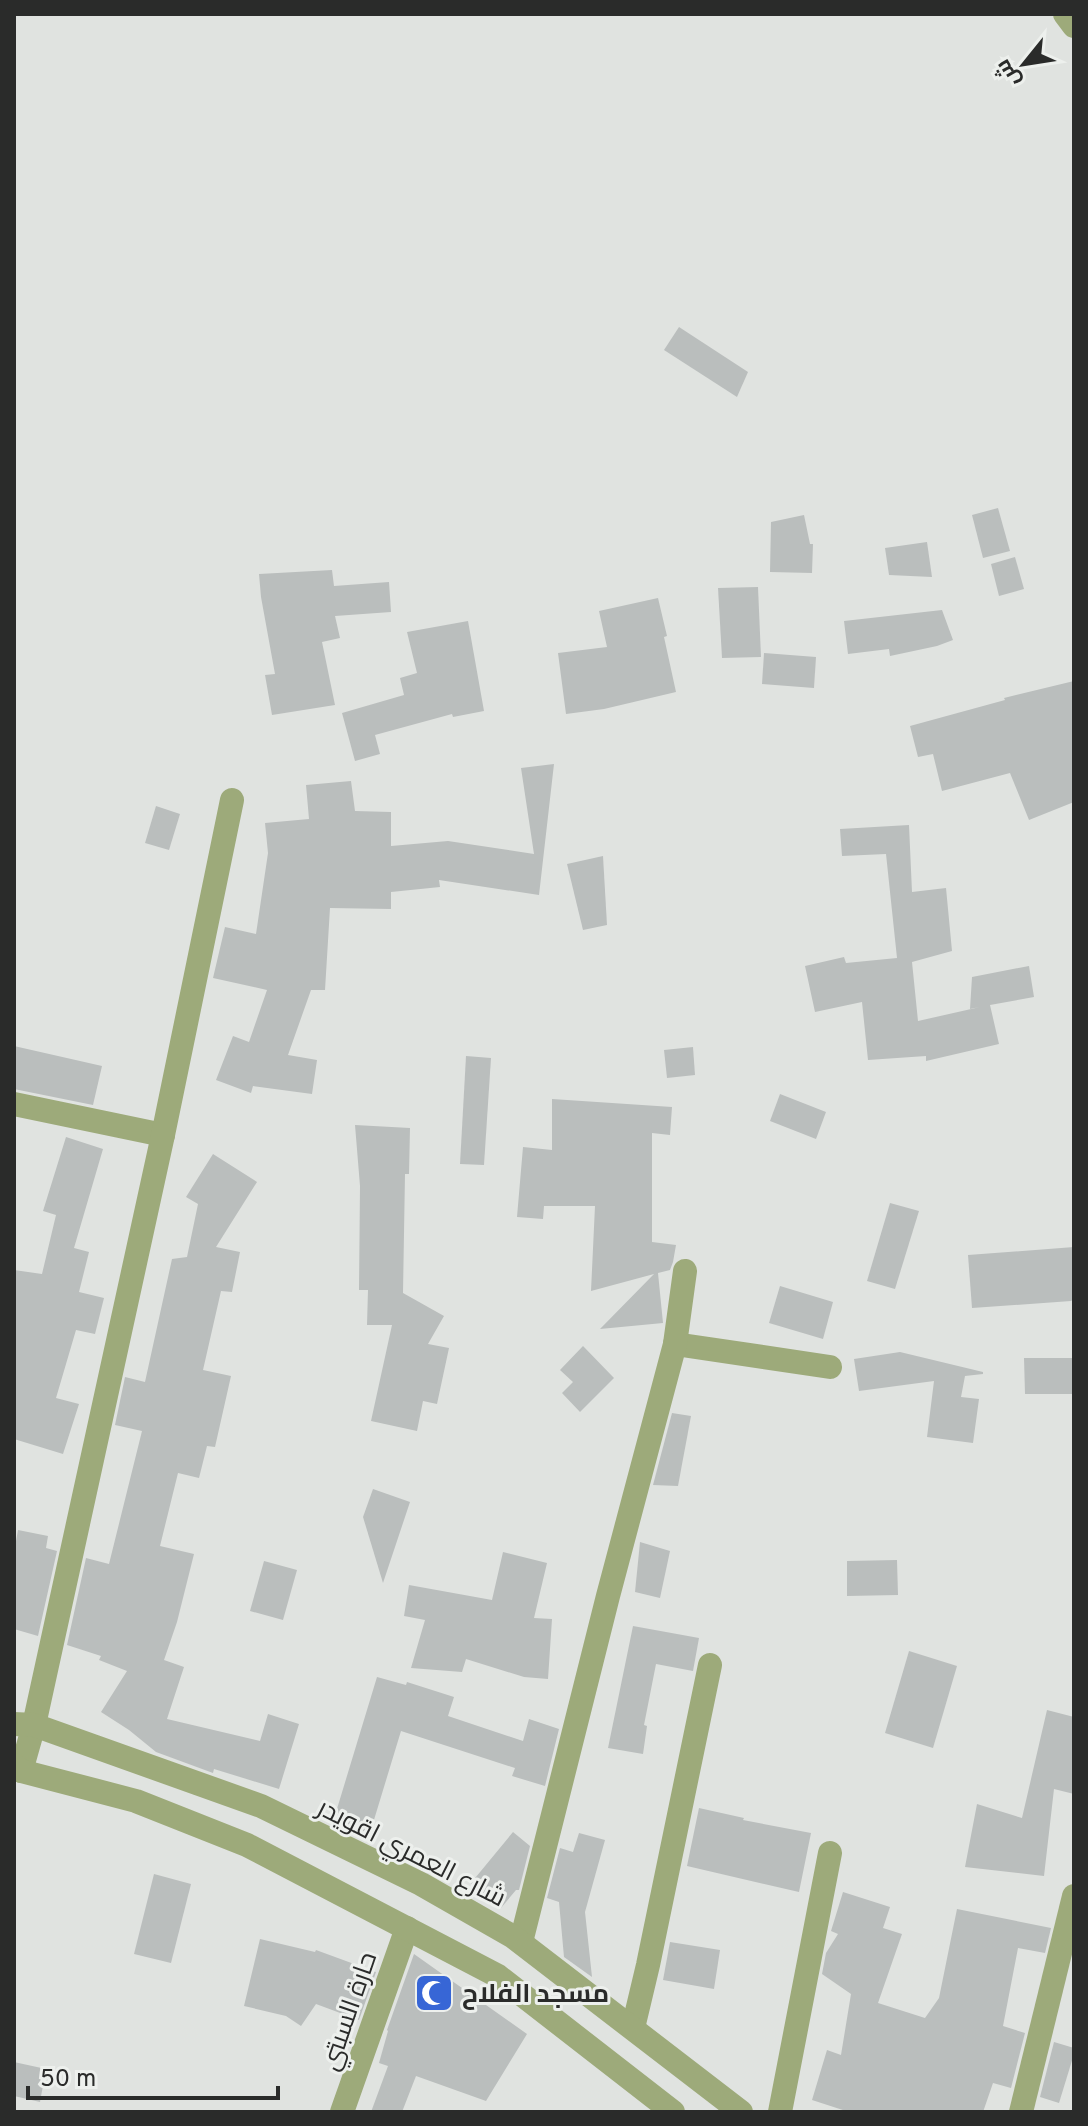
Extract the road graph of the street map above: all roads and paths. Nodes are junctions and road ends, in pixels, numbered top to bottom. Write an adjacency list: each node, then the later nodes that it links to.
1 (1065, 14): 2 (street)
2 (1074, 26)
3 (232, 800): 5 (street)
4 (14, 1104): 5 (street)
5 (163, 1135): 10 (street)
6 (685, 1271): 7 (street)
7 (675, 1344): 8 (street); 15 (street)
8 (830, 1367)
9 (710, 1665): 16 (street)
10 (24, 1724): 11 (street); 15 (street, شارع العمري اقويدر)
11 (17, 1768): 14 (street)
12 (830, 1853): 20 (street)
13 (1074, 1896): 21 (street)
14 (407, 1928): 17 (street, حارة السبتي); 18 (street)
15 (521, 1942): 16 (street, شارع العمري اقويدر)
16 (633, 2028): 19 (street, شارع العمري اقويدر)
17 (342, 2112)
18 (673, 2112)
19 (741, 2112)
20 (780, 2112)
21 (1021, 2112)

